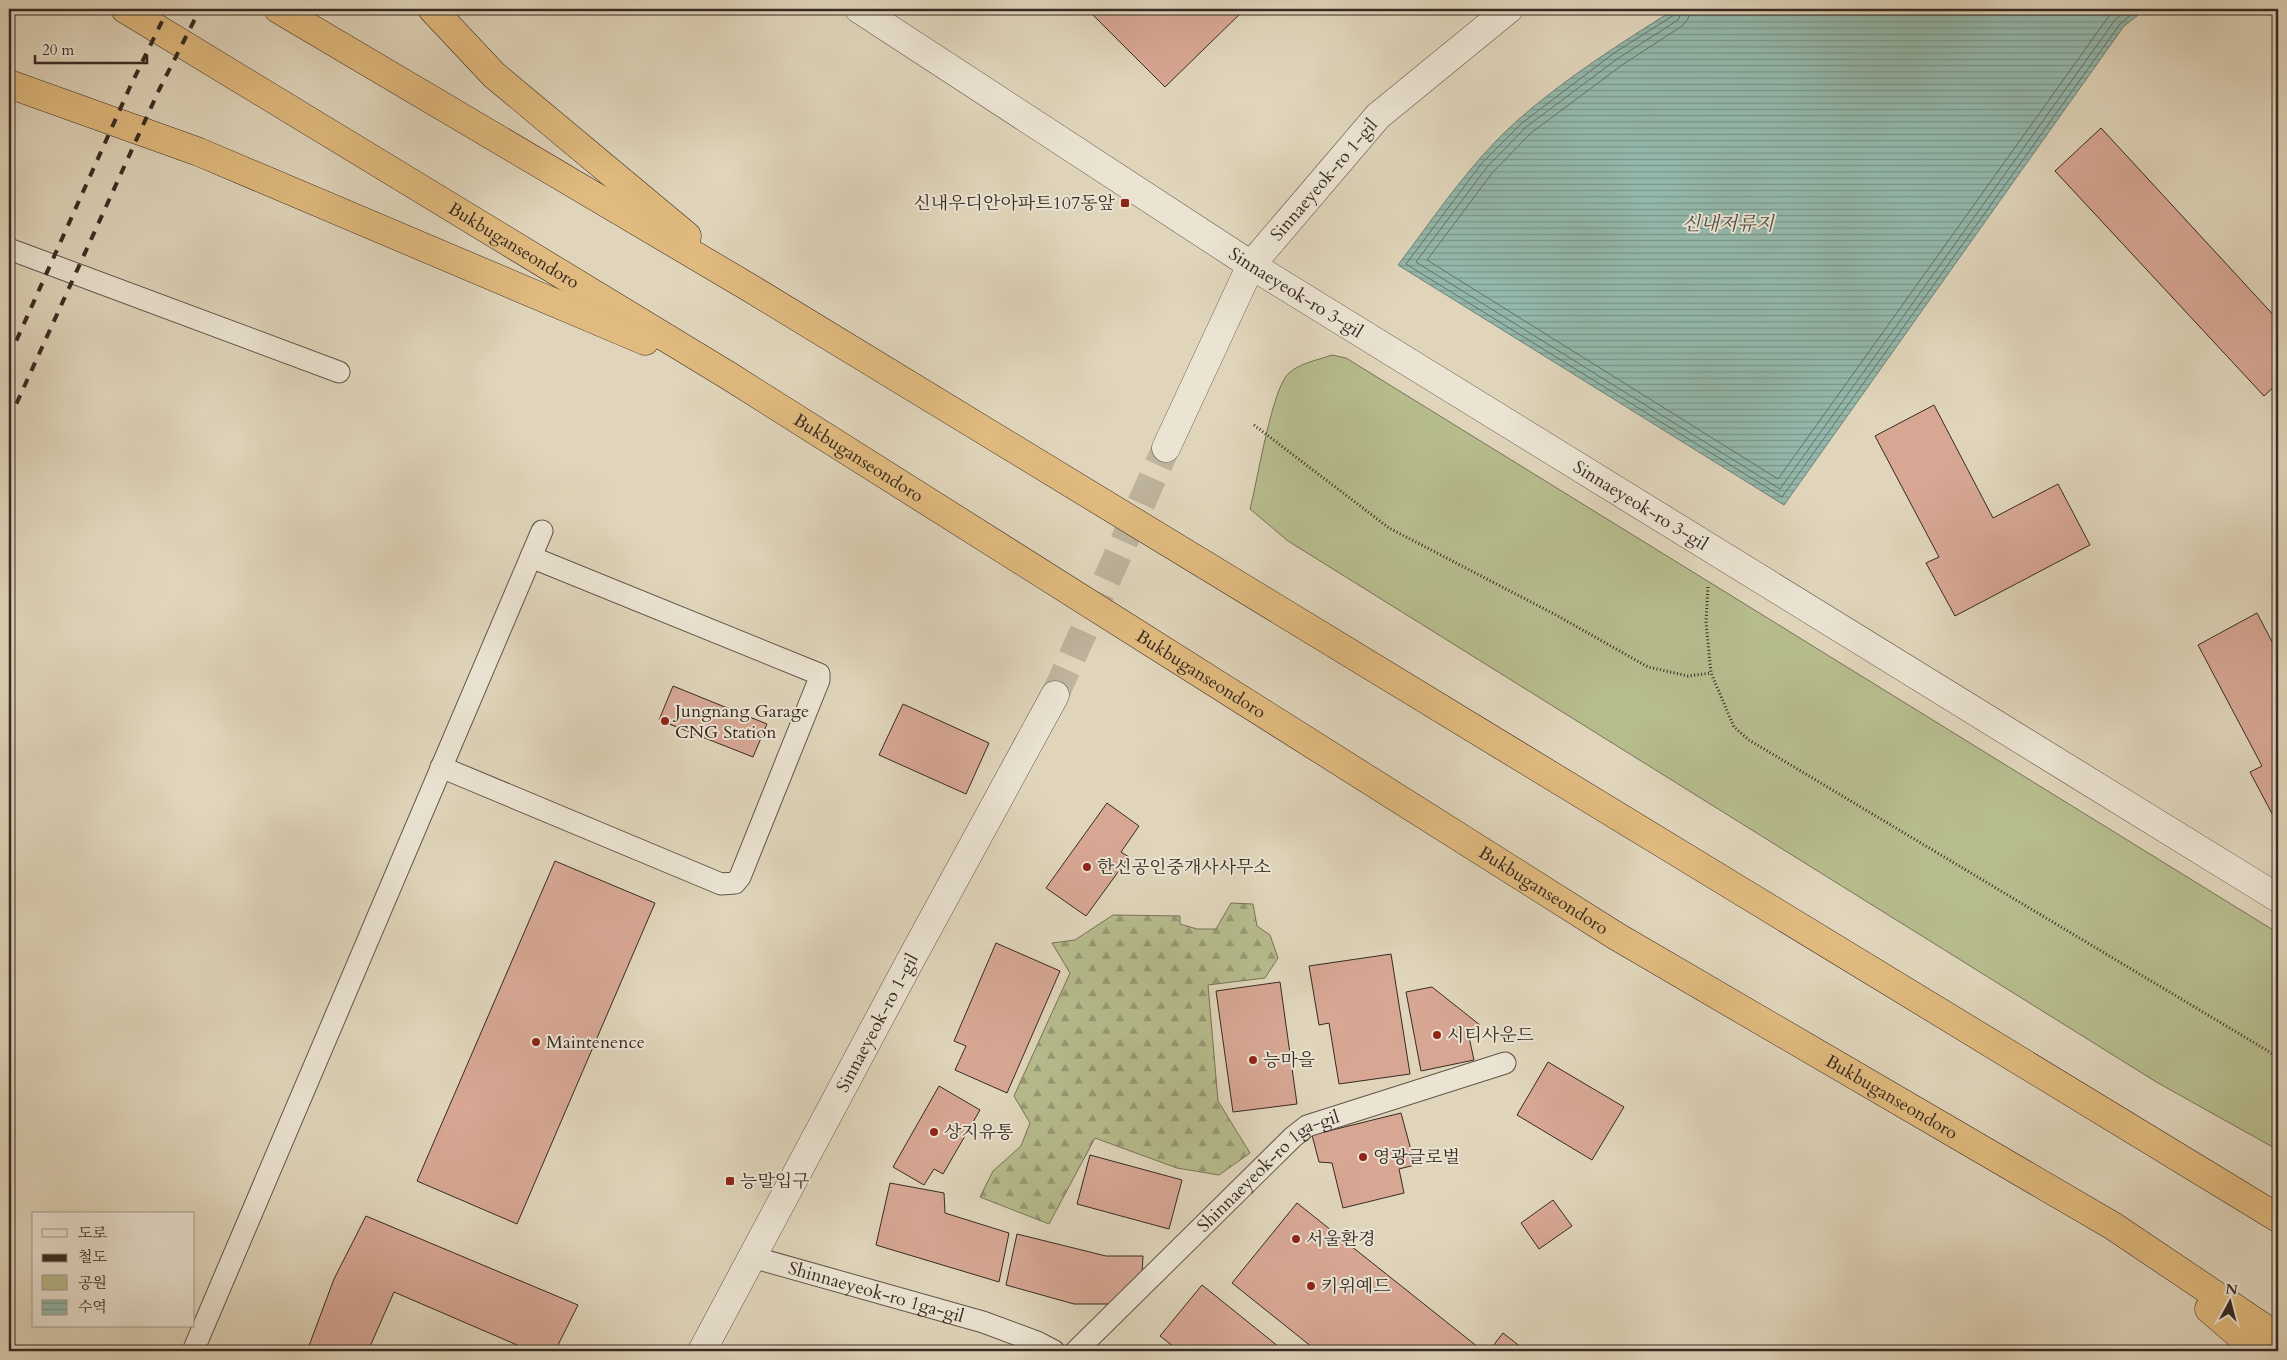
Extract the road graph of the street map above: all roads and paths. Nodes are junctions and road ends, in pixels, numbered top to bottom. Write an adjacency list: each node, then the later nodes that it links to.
1 (125, 9): 11 (highway, Bukbuganseondoro)
2 (278, 9): 9 (highway)
3 (432, 9): 9 (highway)
4 (859, 9): 8 (street, Sinnaeyeok-ro 3-gil)
5 (1509, 9): 8 (street, Sinnaeyeok-ro 1-gil)
6 (9, 84): 11 (highway)
7 (9, 249): 10 (lane)
8 (1251, 265): 13 (street, Sinnaeyeok-ro 1-gil); 20 (street, Sinnaeyeok-ro 3-gil)
9 (750, 288): 23 (highway)
10 (338, 372)
11 (729, 376): 24 (highway, Bukbuganseondoro)
12 (1254, 425): 17 (path)
13 (1166, 448)
14 (542, 531): 15 (lane)
15 (530, 557): 19 (lane); 19 (lane)
16 (1708, 583): 17 (path)
17 (1711, 673): 21 (path)
18 (1055, 695): 25 (street, Sinnaeyeok-ro 1-gil)
19 (441, 767): 27 (lane)
20 (2278, 898)
21 (2277, 1056)
22 (1505, 1063): 30 (lane, Shinnaeyeok-ro 1ga-gil)
23 (2278, 1218)
24 (2113, 1226): 26 (highway, Bukbuganseondoro); 31 (highway)
25 (752, 1257): 28 (street, Sinnaeyeok-ro 1-gil); 29 (lane, Shinnaeyeok-ro 1ga-gil)
26 (2278, 1337)
27 (193, 1351)
28 (702, 1351)
29 (1054, 1351)
30 (1076, 1351)
31 (2258, 1351)

